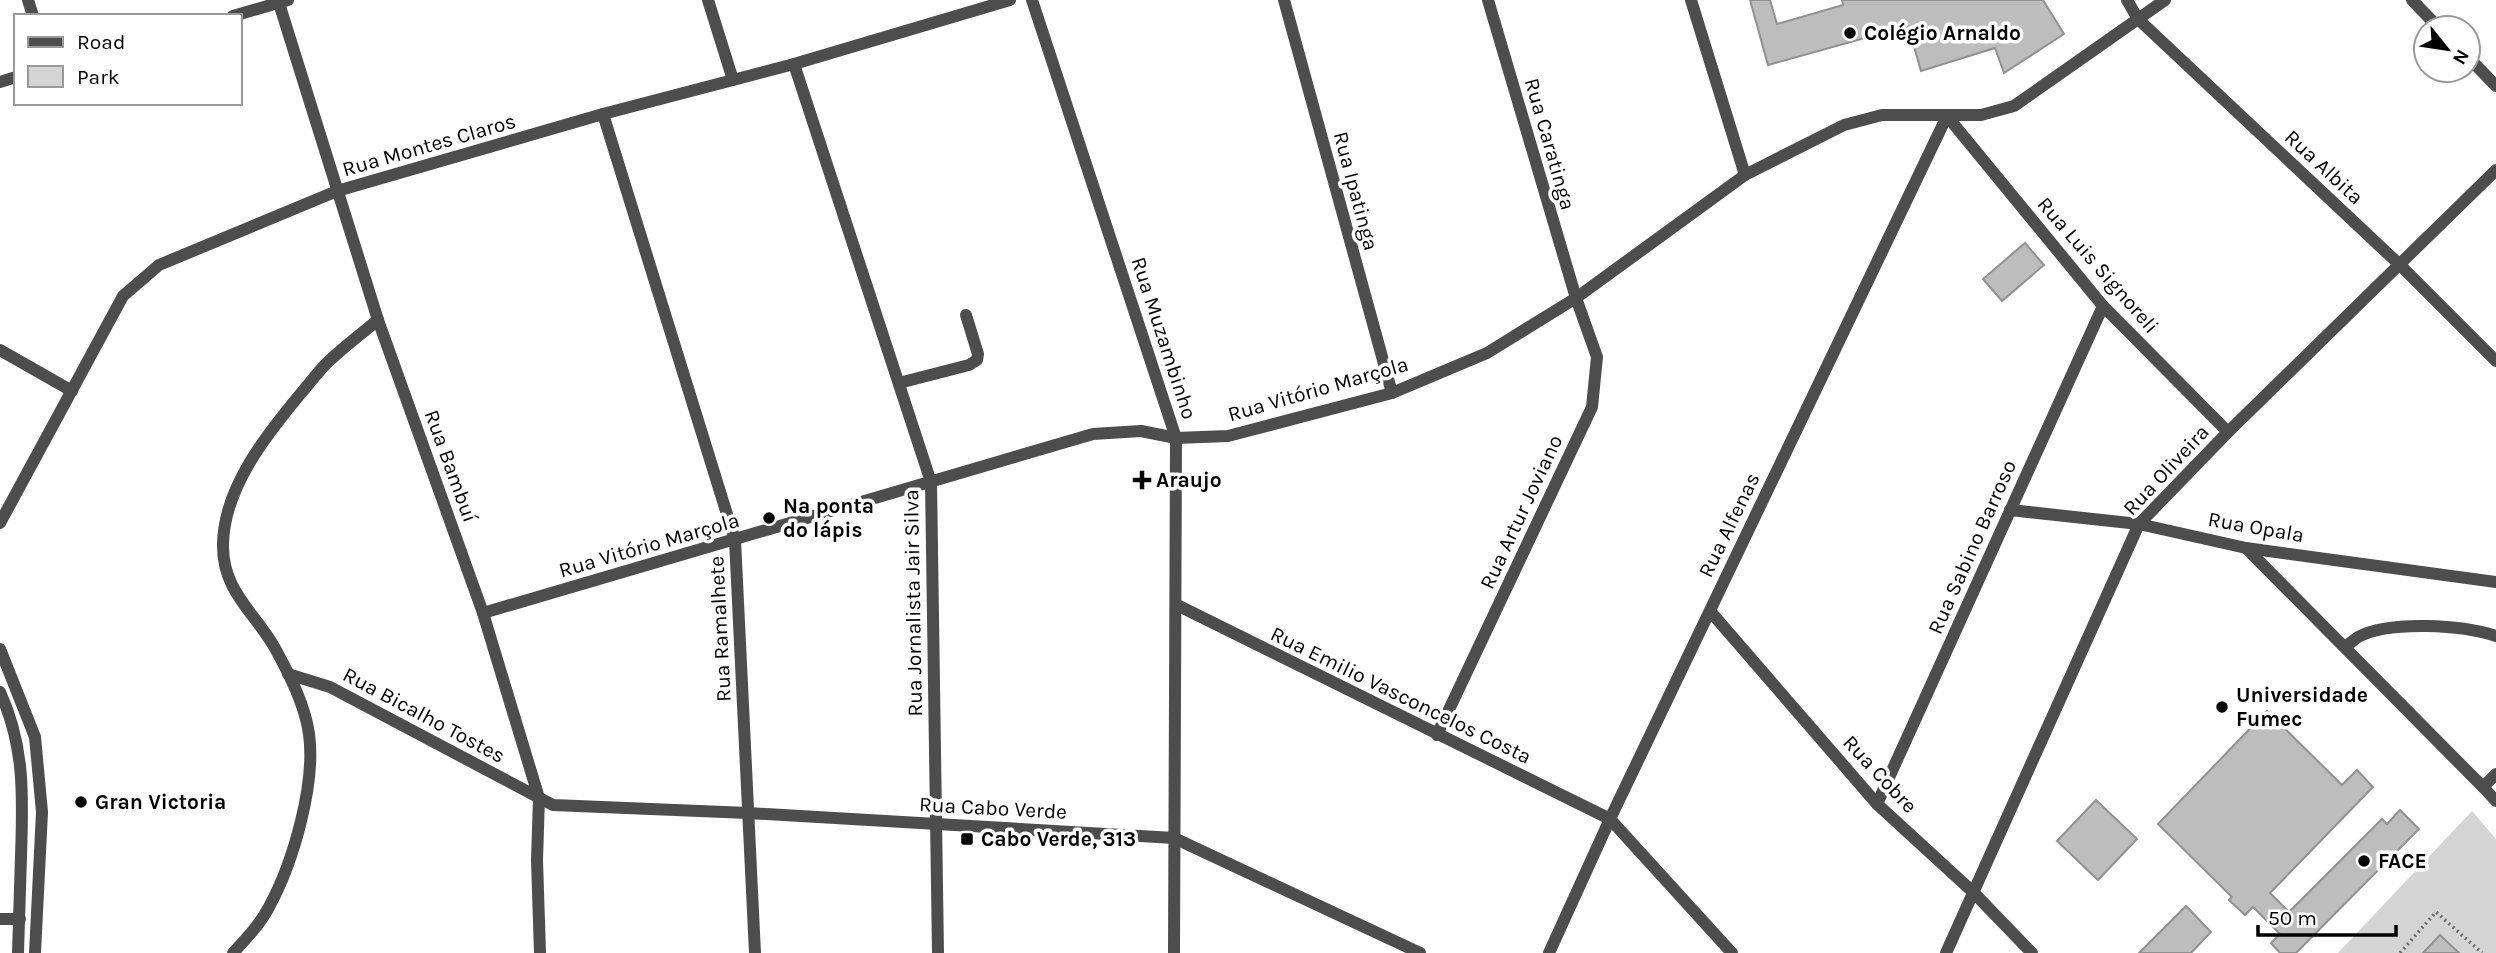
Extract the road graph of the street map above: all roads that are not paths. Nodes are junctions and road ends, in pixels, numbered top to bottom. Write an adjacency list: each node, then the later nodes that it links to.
1 (708, 0): 16 (street)
2 (1010, 0): 14 (street, Rua Montes Claros)
3 (1032, 0): 34 (street, Rua Muzambinho)
4 (1283, 0): 32 (street, Rua Ipatinga)
5 (1488, 0): 24 (street, Rua Caratinga)
6 (1691, 0): 21 (street)
7 (2127, 0): 13 (street, Rua Albita)
8 (2165, 0): 13 (street, Rua Vitório Marçola)
9 (2412, 0): 12 (street)
10 (281, 1): 11 (street); 22 (street, Rua Bambuí)
11 (239, 14)
12 (2426, 14)
13 (2138, 19): 19 (street, Rua Vitório Marçola); 23 (street, Rua Albita)
14 (794, 64): 16 (street, Rua Montes Claros); 30 (street, Rua Jornalista Jair Silva)
15 (2482, 72): 17 (street)
16 (733, 80): 18 (street, Rua Montes Claros)
17 (2496, 86)
18 (603, 114): 22 (street, Rua Montes Claros); 39 (street, Rua Ramalhete)
19 (1947, 116): 21 (street, Rua Vitório Marçola); 25 (street, Rua Luis Signoreli); 43 (street, Rua Alfenas)
20 (2496, 170): 23 (street, Rua Oliveira)
21 (1745, 175): 24 (street, Rua Vitório Marçola)
22 (337, 191): 27 (street, Rua Bambuí); 31 (street, Rua Montes Claros)
23 (2401, 266): 29 (street, Rua Albita); 33 (street, Rua Oliveira)
24 (1576, 298): 32 (street, Rua Vitório Marçola); 50 (street, Rua Artur Joviano)
25 (2103, 306): 33 (street, Rua Luis Signoreli); 36 (street, Rua Sabino Barroso)
26 (966, 315): 30 (street)
27 (378, 320): 44 (street, Rua Bambuí); 48 (street)
28 (0, 350): 31 (street)
29 (2496, 361)
30 (899, 383): 35 (street, Rua Jornalista Jair Silva)
31 (72, 391): 37 (street, Rua Montes Claros)
32 (1392, 393): 34 (street, Rua Vitório Marçola)
33 (2228, 432): 38 (street, Rua Oliveira)
34 (1176, 438): 35 (street, Rua Vitório Marçola); 42 (street, Rua Muzambinho)
35 (931, 482): 39 (street, Rua Vitório Marçola); 58 (street, Rua Jornalista Jair Silva)
36 (2010, 510): 38 (street, Rua Opala); 55 (street, Rua Sabino Barroso)
37 (0, 523)
38 (2139, 524): 40 (street, Rua Opala); 60 (street, Rua Oliveira)
39 (735, 540): 44 (street, Rua Vitório Marçola); 56 (street, Rua Ramalhete)
40 (2246, 548): 41 (street, Rua Opala); 46 (street)
41 (2496, 582)
42 (1177, 605): 50 (street, Rua Emilio Vasconcelos Costa); 59 (street, Rua Muzambinho)
43 (1710, 611): 55 (street, Rua Cobre); 57 (street, Rua Alfenas)
44 (483, 613): 53 (street, Rua Bambuí)
45 (2496, 636): 46 (street)
46 (2345, 648): 52 (street)
47 (0, 649): 64 (street)
48 (288, 674): 53 (street, Rua Bicalho Tostes); 65 (street)
49 (0, 692): 62 (street)
50 (1437, 735): 57 (street, Rua Emilio Vasconcelos Costa)
51 (2496, 774): 52 (street)
52 (2483, 787): 54 (street)
53 (540, 798): 56 (street, Rua Cabo Verde); 66 (street, Rua Bambuí)
54 (2496, 801)
55 (1877, 804): 60 (street, Rua Cobre)
56 (748, 813): 58 (street, Rua Cabo Verde); 67 (street, Rua Ramalhete)
57 (1610, 819): 71 (street, Rua Alfenas); 72 (street)
58 (935, 824): 59 (street, Rua Cabo Verde); 68 (street, Rua Jornalista Jair Silva)
59 (1174, 838): 69 (street, Rua Muzambinho); 70 (street, Rua Cabo Verde)
60 (1973, 892): 73 (street, Rua Oliveira); 74 (street, Rua Cobre)
61 (0, 919): 62 (street)
62 (20, 919): 63 (street)
63 (18, 953)
64 (35, 953)
65 (233, 953)
66 (540, 953)
67 (755, 953)
68 (938, 953)
69 (1174, 953)
70 (1420, 953)
71 (1549, 953)
72 (1732, 953)
73 (1945, 953)
74 (2032, 953)

